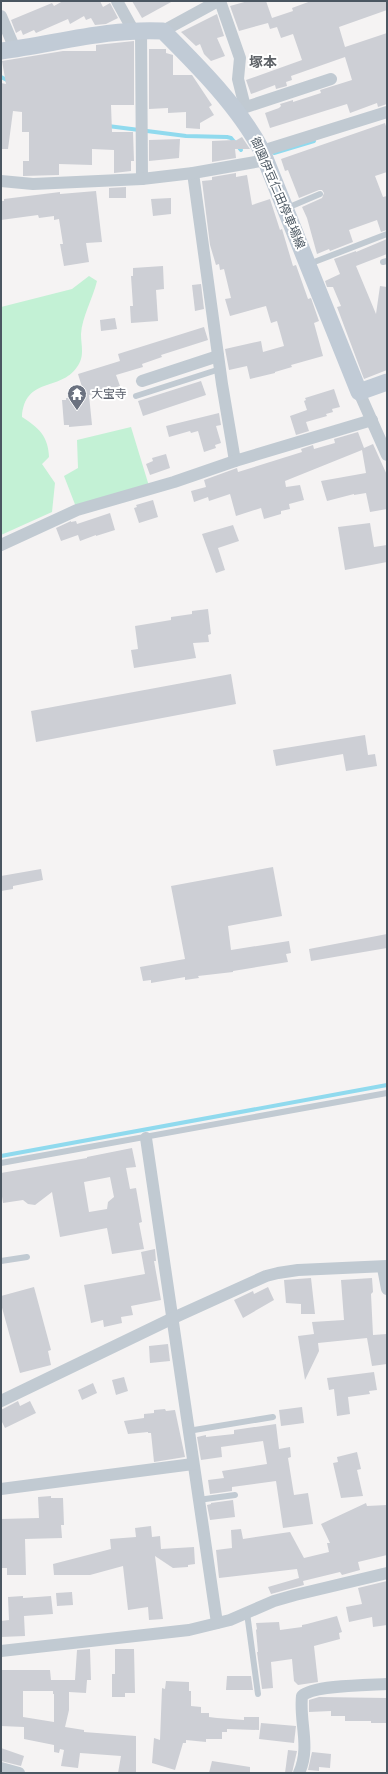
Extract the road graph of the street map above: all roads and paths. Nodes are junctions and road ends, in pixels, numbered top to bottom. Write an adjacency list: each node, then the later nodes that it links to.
1 (117, 1): 4 (street)
2 (219, 1): 5 (street); 8 (street)
3 (1, 16): 6 (street)
4 (137, 30): 5 (main road); 6 (main road); 12 (street)
5 (163, 31): 8 (main road, 御園伊豆仁田停車場線)
6 (8, 50)
7 (332, 79): 8 (street)
8 (240, 109): 10 (main road, 御園伊豆仁田停車場線)
9 (387, 112): 10 (street)
10 (264, 156): 11 (street); 15 (main road, 御園伊豆仁田停車場線)
11 (193, 173): 12 (street); 18 (street)
12 (142, 179): 13 (street)
13 (1, 181)
14 (320, 194): 15 (lane)
15 (285, 208): 17 (main road, 御園伊豆仁田停車場線)
16 (387, 234): 17 (lane)
17 (308, 265): 22 (main road, 御園伊豆仁田停車場線)
18 (218, 356): 19 (street); 20 (street)
19 (220, 369): 23 (lane); 26 (street)
20 (142, 381)
21 (387, 382): 22 (main road)
22 (359, 392): 24 (street)
23 (136, 396)
24 (372, 420): 25 (street); 26 (street)
25 (387, 455)
26 (235, 461): 27 (street)
27 (1, 545)
28 (387, 1093): 29 (lane)
29 (146, 1138): 30 (lane); 35 (street)
30 (1, 1163)
31 (27, 1257): 32 (lane)
32 (1, 1261)
33 (385, 1267): 34 (street); 35 (street)
34 (387, 1289)
35 (171, 1319): 36 (street); 38 (street)
36 (1, 1401)
37 (273, 1417): 38 (lane)
38 (188, 1431): 39 (street)
39 (193, 1464): 40 (street); 42 (street)
40 (1, 1489)
41 (235, 1495): 42 (lane)
42 (198, 1500): 45 (street)
43 (387, 1573): 44 (street)
44 (247, 1613): 45 (street); 48 (lane)
45 (217, 1623): 46 (street)
46 (1, 1651)
47 (387, 1684): 51 (street)
48 (258, 1694)
49 (1, 1768): 50 (street)
50 (19, 1773)
51 (299, 1773)

